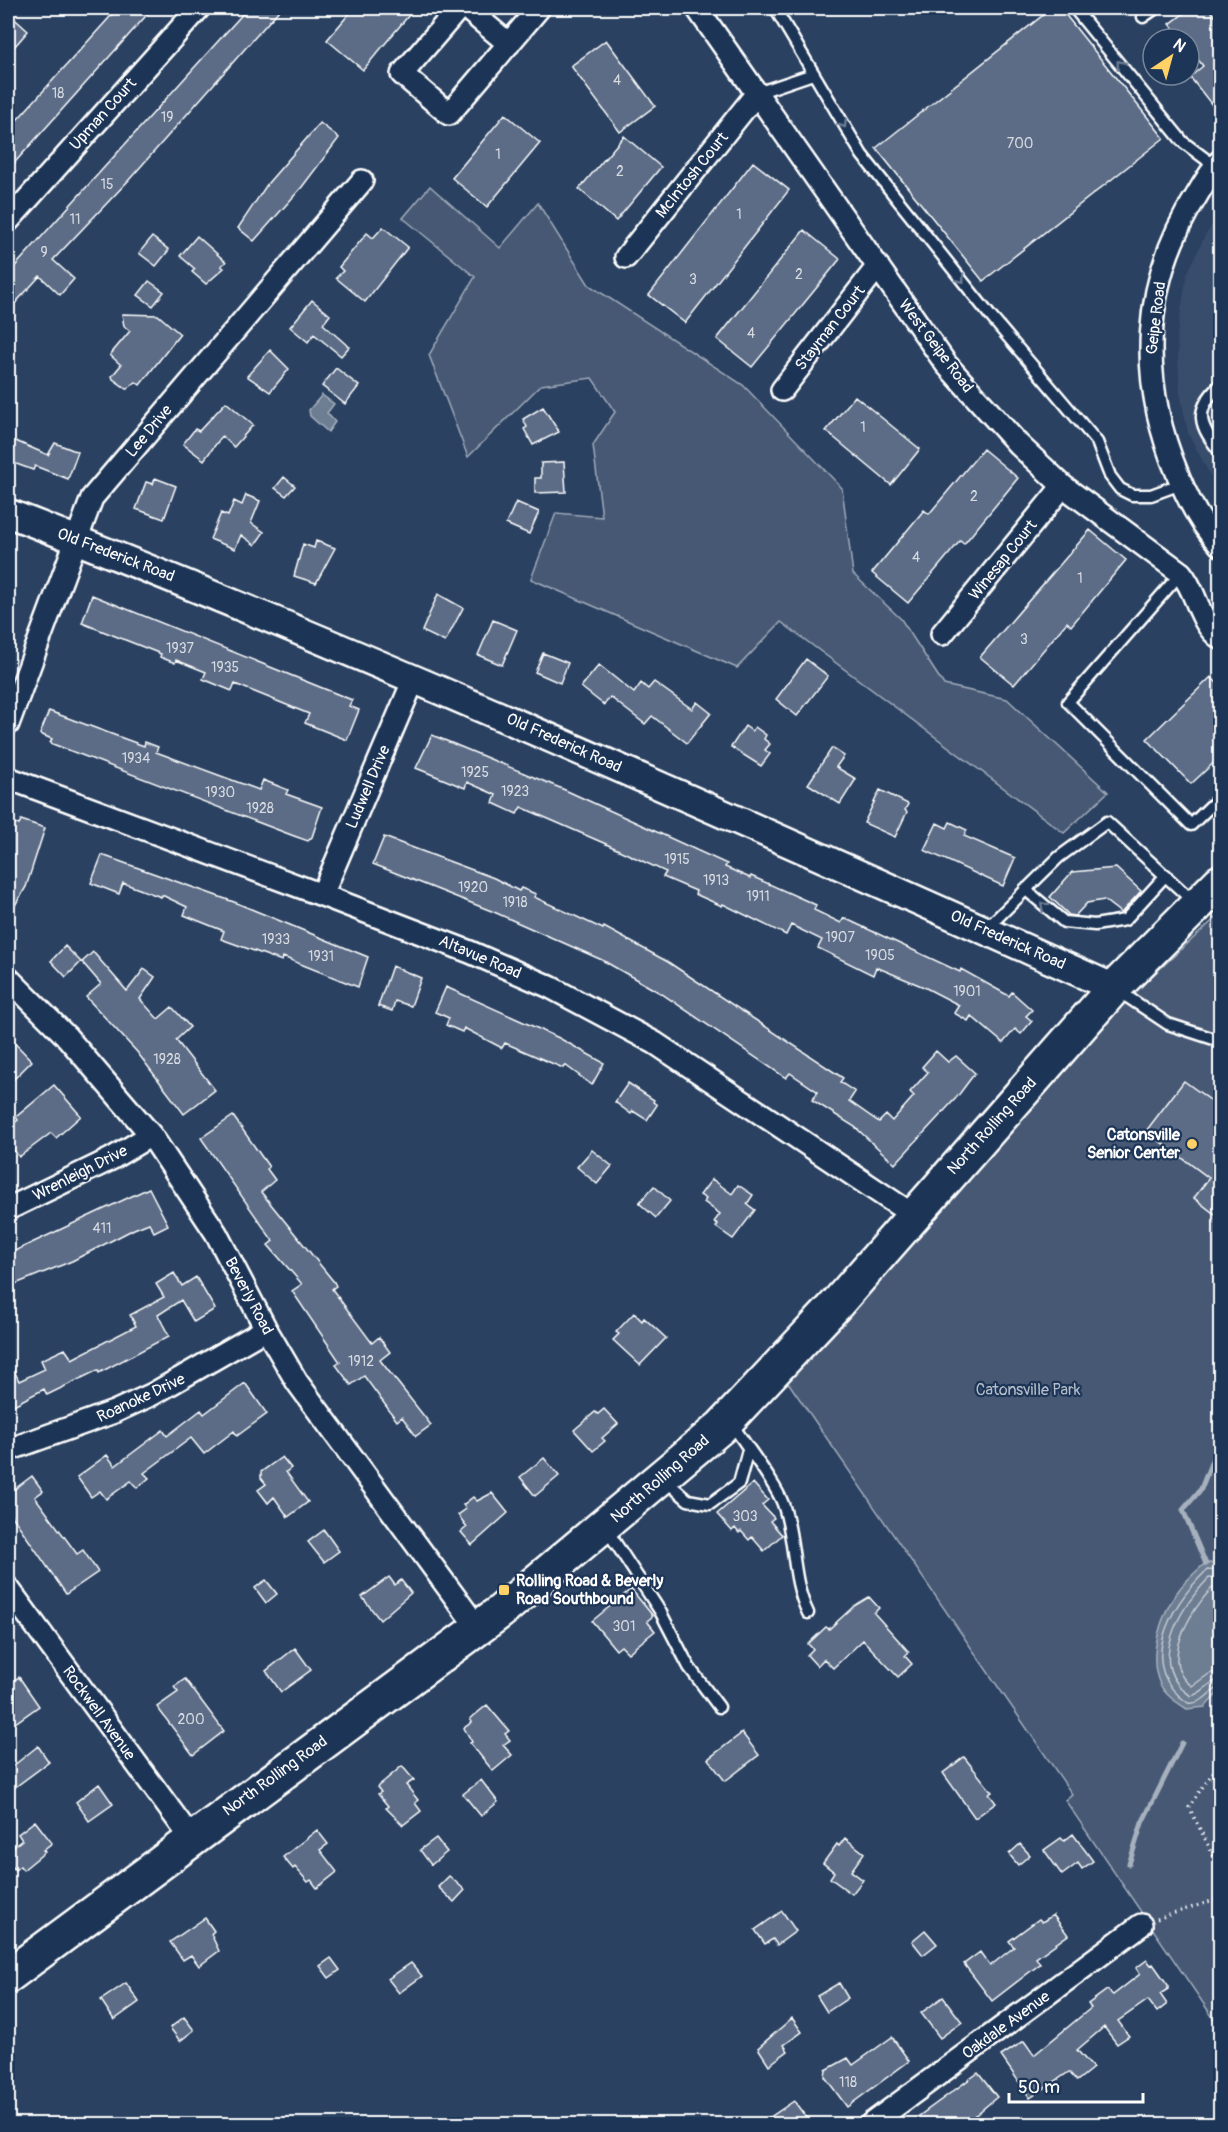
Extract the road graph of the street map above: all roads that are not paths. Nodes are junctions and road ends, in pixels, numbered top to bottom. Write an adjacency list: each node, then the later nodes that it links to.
1 (199, 8): 15 (street, Upman Court)
2 (459, 8): 10 (street)
3 (466, 8): 10 (street)
4 (540, 8): 10 (street)
5 (697, 8): 12 (street, West Geipe Road)
6 (783, 8): 11 (lane)
7 (1074, 8): 13 (lane, one-way to 7)
8 (1156, 8): 9 (lane)
9 (1143, 17)
10 (509, 44)
11 (813, 74): 12 (lane); 21 (lane, one-way to 21)
12 (757, 93): 16 (street, McIntosh Court); 17 (street, West Geipe Road)
13 (1218, 164): 21 (street, Geipe Road)
14 (362, 181): 24 (street, Lee Drive)
15 (8, 221)
16 (626, 257)
17 (878, 266): 19 (street, Stayman Court); 22 (street, West Geipe Road)
18 (1221, 385): 20 (lane)
19 (782, 390)
20 (1221, 452)
21 (1181, 484): 25 (street, Geipe Road)
22 (1064, 486): 26 (street, West Geipe Road); 27 (street, Winesap Court)
23 (8, 513): 24 (street, Old Frederick Road)
24 (77, 540): 29 (street, Old Frederick Road); 30 (street, Lee Drive)
25 (1220, 543)
26 (1181, 573): 28 (street, West Geipe Road); 32 (lane)
27 (942, 634)
28 (1221, 638)
29 (414, 679): 36 (street, Ludwell Drive); 38 (street, Old Frederick Road)
30 (8, 723)
31 (8, 778): 36 (street, Altavue Road)
32 (1221, 796)
33 (1166, 875): 35 (lane, one-way to 35); 35 (lane); 37 (lane)
34 (1221, 882): 37 (main road, North Rolling Road)
35 (1025, 889): 38 (lane)
36 (322, 895): 44 (street, Altavue Road)
37 (1197, 906): 40 (main road, North Rolling Road)
38 (985, 930): 40 (street, Old Frederick Road)
39 (8, 978): 42 (street, Beverly Road)
40 (1114, 988): 41 (lane); 44 (main road, North Rolling Road)
41 (1221, 1041)
42 (151, 1135): 43 (street, Wrenleigh Drive); 45 (street, Beverly Road)
43 (8, 1209)
44 (913, 1215): 46 (main road, North Rolling Road)
45 (266, 1329): 47 (street, Roanoke Drive); 53 (street, Beverly Road)
46 (729, 1419): 48 (lane); 49 (main road, North Rolling Road)
47 (8, 1450)
48 (748, 1450): 49 (lane); 52 (lane)
49 (663, 1478): 50 (main road, North Rolling Road)
50 (605, 1526): 53 (main road, North Rolling Road); 54 (lane)
51 (8, 1588): 55 (street, Rockwell Avenue)
52 (808, 1613)
53 (477, 1627): 55 (main road, North Rolling Road)
54 (720, 1707)
55 (191, 1838): 57 (main road, North Rolling Road)
56 (1141, 1925): 58 (street, Oakdale Avenue)
57 (8, 1976)
58 (871, 2124)

